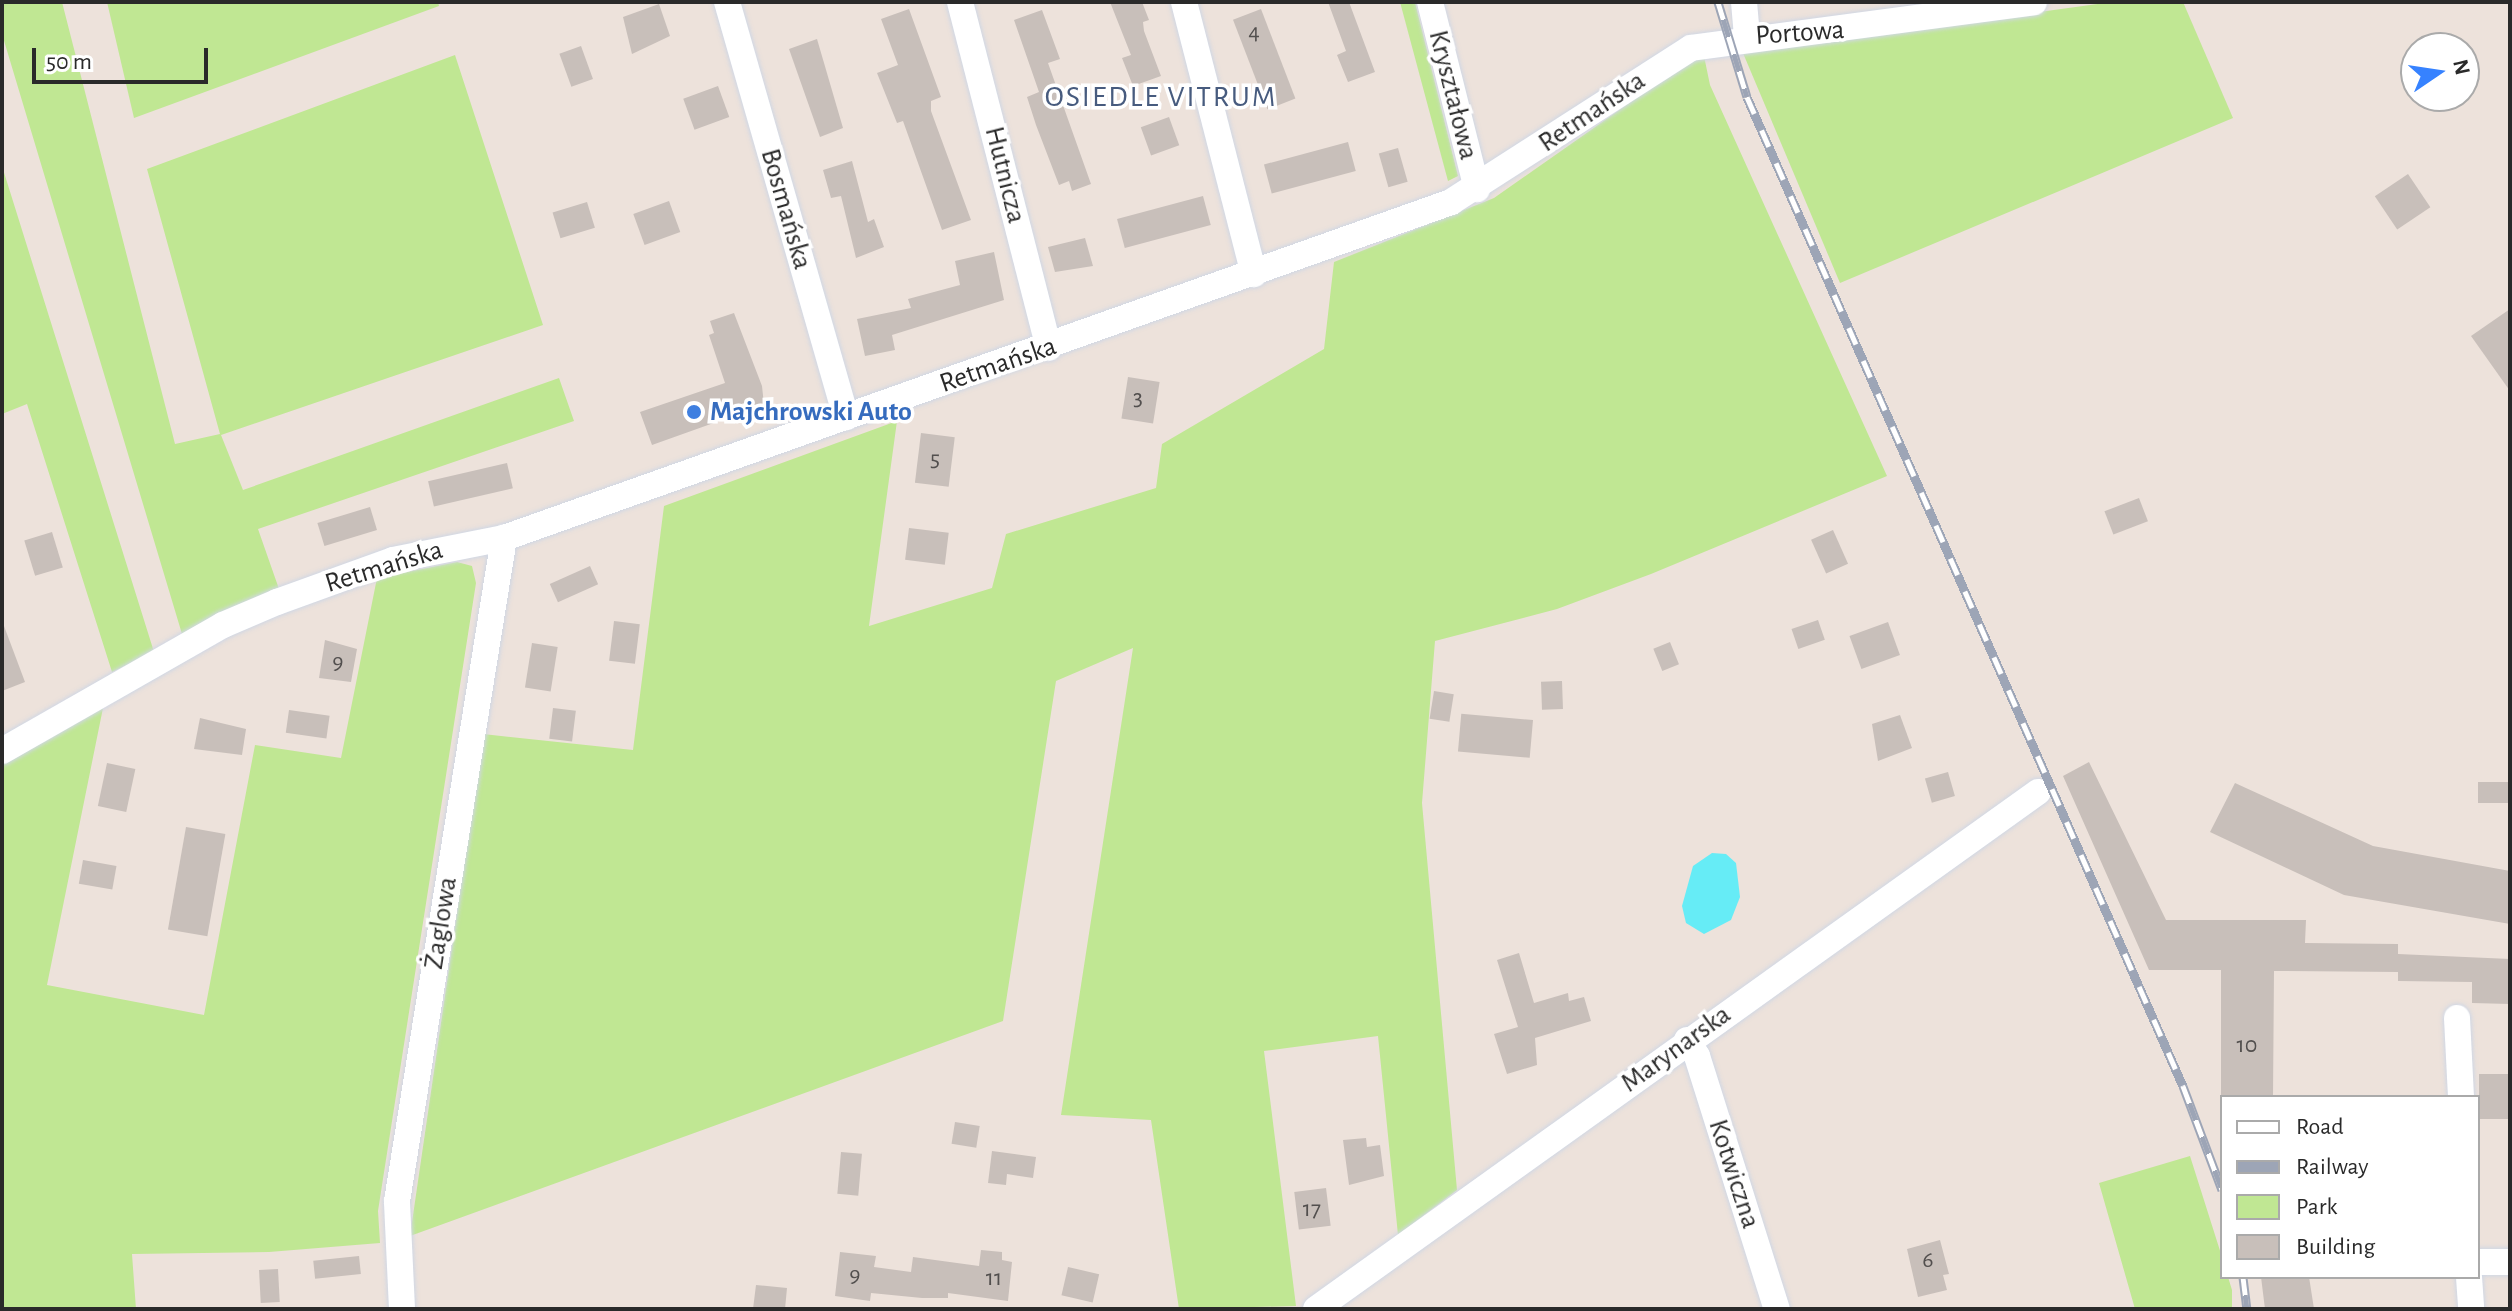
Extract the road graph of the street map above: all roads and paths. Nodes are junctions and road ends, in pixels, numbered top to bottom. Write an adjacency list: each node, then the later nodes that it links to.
1 (727, 2): 12 (street, Bosmańska)
2 (960, 2): 11 (street, Hutnicza)
3 (1184, 2): 10 (street)
4 (1430, 2): 9 (street, Kryształowa)
5 (1744, 2): 7 (street)
6 (2034, 2): 7 (street, Portowa)
7 (1747, 37): 8 (street, Portowa)
8 (1710, 43): 9 (street, Retmańska)
9 (1477, 189): 10 (street, Retmańska)
10 (1254, 274): 11 (street, Retmańska)
11 (1049, 348): 12 (street, Retmańska)
12 (846, 417): 13 (street, Retmańska)
13 (504, 538): 14 (street, Retmańska); 22 (street, Żaglowa)
14 (2, 751)
15 (2038, 792): 17 (street, Marynarska)
16 (2457, 1018): 18 (street)
17 (1687, 1040): 23 (street, Marynarska); 24 (street, Kotwiczna)
18 (2461, 1095)
19 (2480, 1262): 20 (street)
20 (2510, 1262)
21 (2469, 1279): 25 (street)
22 (402, 1309)
23 (1316, 1309)
24 (1777, 1309)
25 (2471, 1309)

